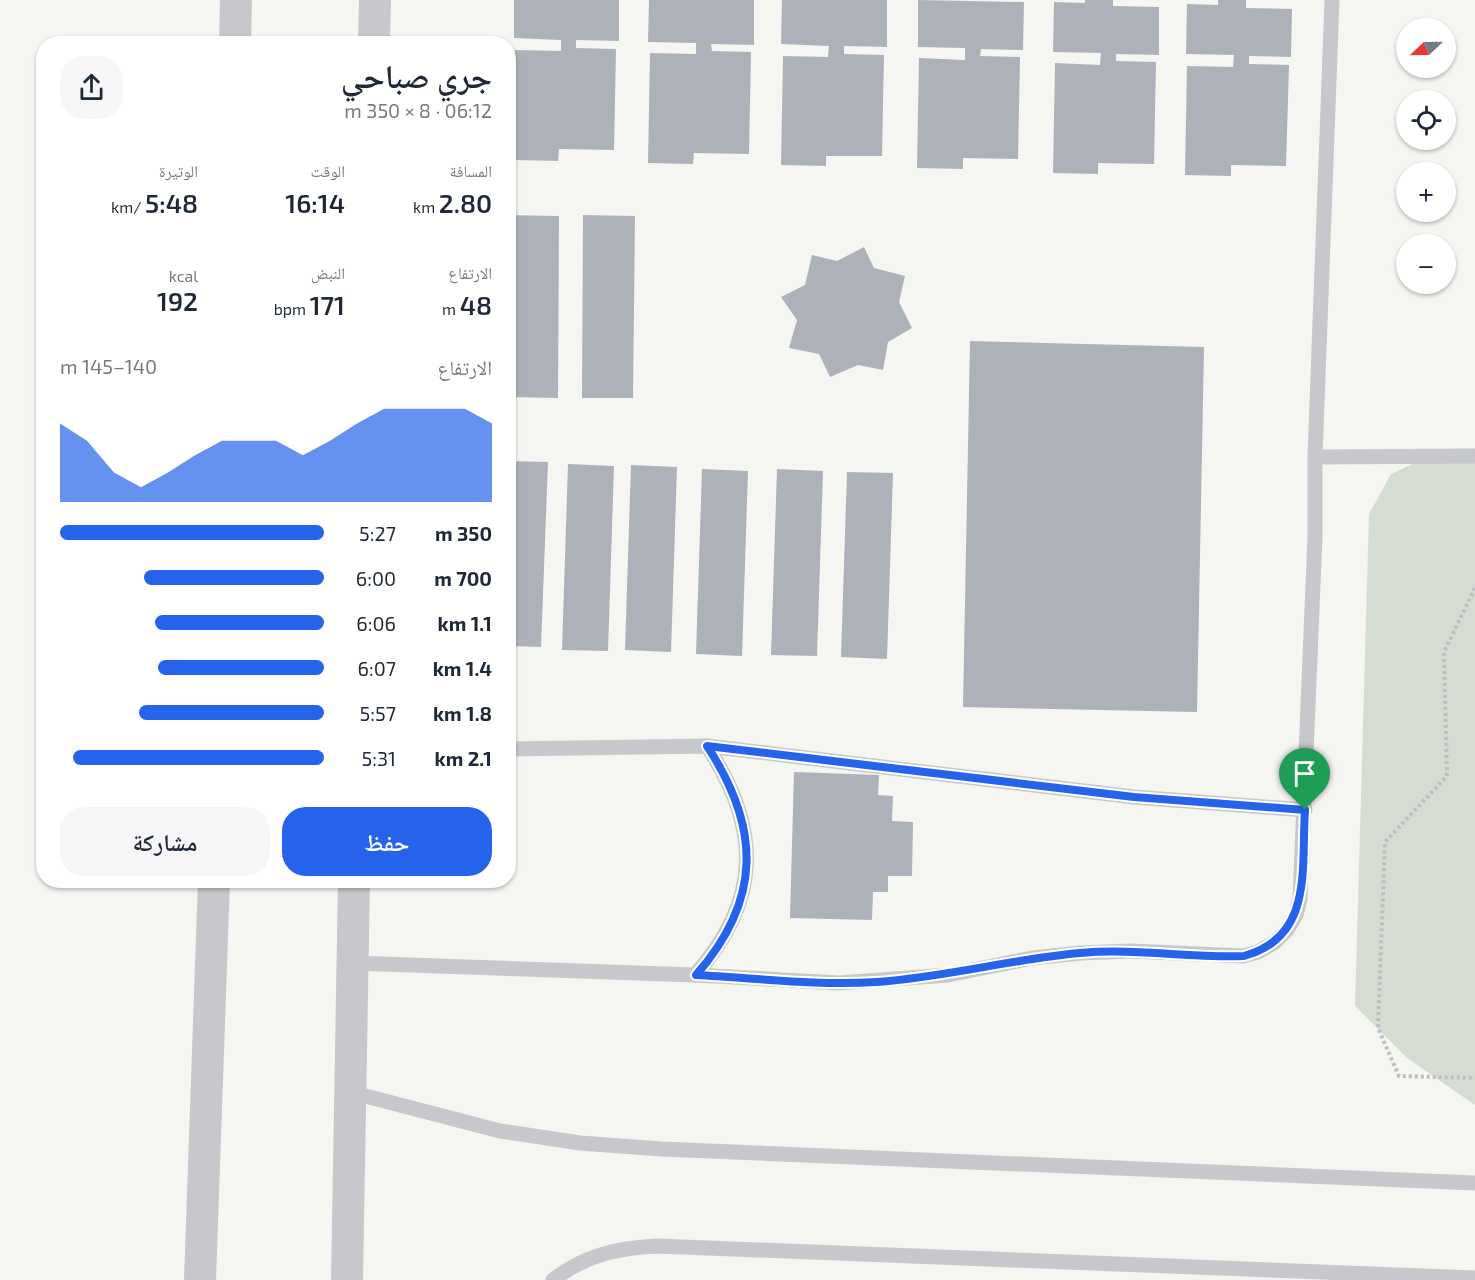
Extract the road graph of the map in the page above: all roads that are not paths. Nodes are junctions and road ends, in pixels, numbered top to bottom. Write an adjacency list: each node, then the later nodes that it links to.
1 (236, 0): 4 (street)
2 (375, 0): 5 (street)
3 (1332, 0): 7 (lane)
4 (235, 36)
5 (374, 36)
6 (1475, 456): 7 (lane)
7 (1315, 457): 10 (lane)
8 (707, 746): 9 (lane); 10 (lane); 14 (lane)
9 (516, 749)
10 (1305, 810): 14 (lane)
11 (214, 888): 18 (street)
12 (354, 888): 13 (street)
13 (352, 963): 14 (lane); 15 (street)
14 (696, 975)
15 (350, 1092): 16 (lane); 19 (street)
16 (1475, 1183)
17 (1475, 1278): 20 (lane)
18 (200, 1280)
19 (348, 1280)
20 (553, 1280)

